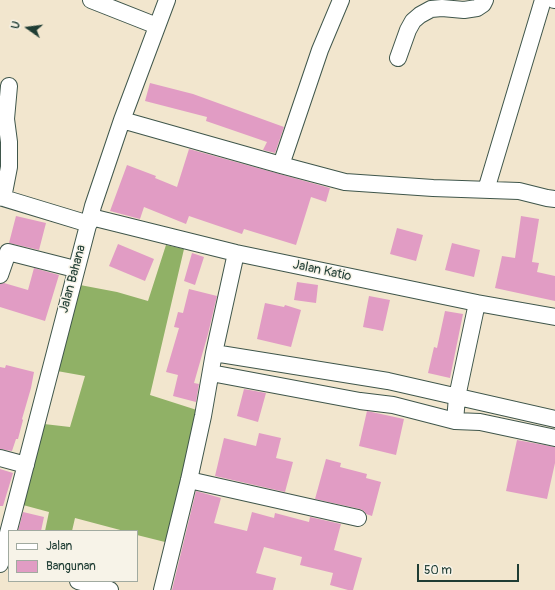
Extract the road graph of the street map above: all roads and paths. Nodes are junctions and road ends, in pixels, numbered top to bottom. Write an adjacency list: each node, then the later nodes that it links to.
1 (91, 0): 6 (street)
2 (167, 0): 6 (street, Jalan Bahana)
3 (341, 0): 10 (street)
4 (484, 0): 7 (street)
5 (543, 0): 11 (street)
6 (157, 26): 9 (street, Jalan Bahana)
7 (398, 58)
8 (9, 86): 12 (street)
9 (122, 120): 10 (street); 14 (street, Jalan Bahana)
10 (281, 165): 11 (street)
11 (486, 190): 13 (street)
12 (1, 198): 14 (street, Jalan Katio)
13 (555, 199)
14 (90, 220): 15 (street, Jalan Katio); 16 (street, Jalan Bahana)
15 (236, 253): 18 (street, Jalan Katio); 20 (street)
16 (76, 269): 17 (street); 29 (street, Jalan Bahana)
17 (0, 275)
18 (477, 303): 19 (street, Jalan Katio); 24 (street)
19 (555, 317)
20 (214, 353): 21 (street); 22 (street)
21 (211, 373): 23 (street); 30 (street)
22 (332, 373): 23 (street); 24 (street)
23 (330, 396): 26 (street)
24 (458, 397): 25 (street); 26 (street)
25 (555, 418)
26 (455, 421): 27 (street)
27 (555, 438)
28 (0, 458): 29 (street)
29 (26, 465): 32 (street, Jalan Bahana)
30 (189, 480): 31 (street); 37 (street)
31 (358, 518)
32 (10, 530)
33 (8, 540): 34 (street, Jalan Bahana)
34 (3, 561)
35 (82, 582): 36 (street)
36 (110, 590)
37 (162, 590)

